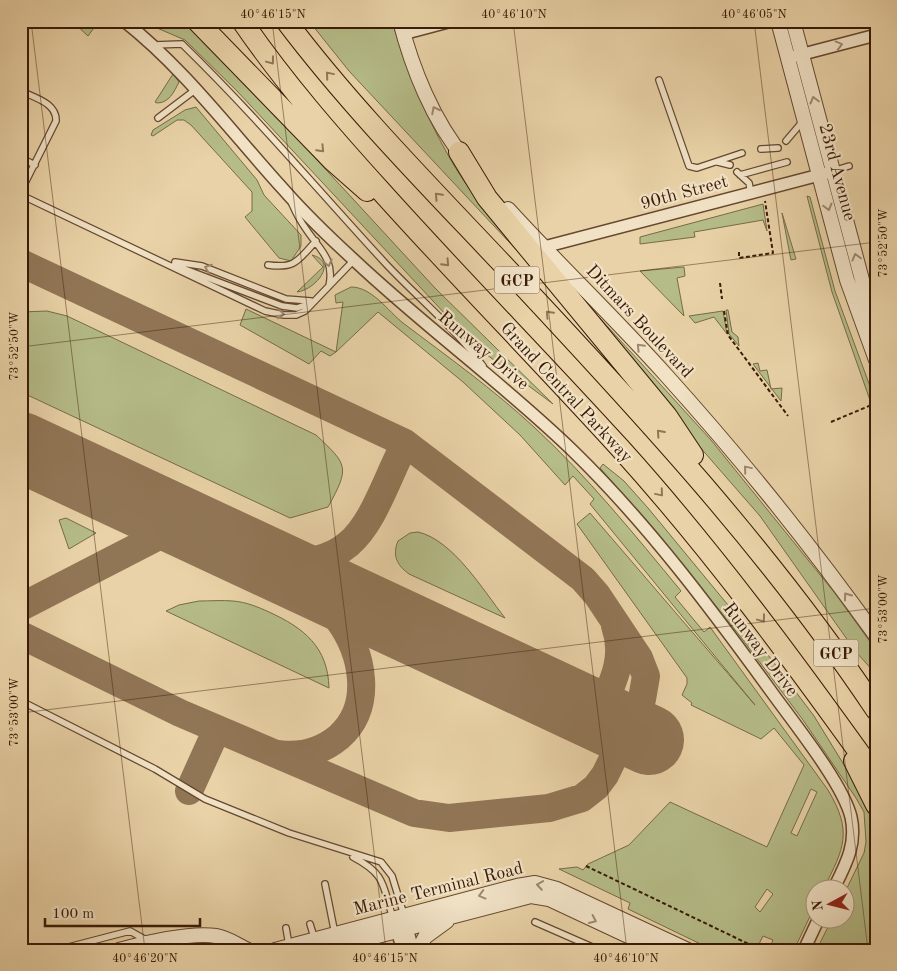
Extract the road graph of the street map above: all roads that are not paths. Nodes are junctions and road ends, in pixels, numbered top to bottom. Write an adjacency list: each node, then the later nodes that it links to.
1 (124, 21): 11 (street, Runway Drive)
2 (197, 21): 17 (highway)
3 (210, 21): 17 (highway)
4 (242, 21): 36 (highway, Grand Central Parkway / GCP, one-way to 36)
5 (286, 21): 49 (highway, GCP, one-way to 5)
6 (452, 21): 9 (street)
7 (778, 21): 13 (street, 23rd Avenue)
8 (793, 21): 12 (street, 23rd Avenue)
9 (401, 28): 23 (street, Ditmars Boulevard, one-way to 9)
10 (876, 35): 12 (street, one-way to 10)
11 (154, 45): 15 (street, Runway Drive); 48 (lane)
12 (802, 54): 13 (street); 31 (street, 23rd Avenue, one-way to 12)
13 (788, 58): 19 (street, 23rd Avenue)
14 (659, 80): 26 (lane)
15 (195, 90): 18 (lane); 33 (street, Runway Drive)
16 (21, 91): 28 (lane)
17 (287, 114): 36 (highway, one-way to 36)
18 (158, 118)
19 (805, 120): 20 (lane); 31 (street, 23rd Avenue)
20 (786, 141)
21 (778, 148): 22 (lane)
22 (761, 149)
23 (459, 152): 38 (street, Ditmars Boulevard); 49 (highway)
24 (742, 153): 26 (lane)
25 (21, 158): 28 (lane)
26 (716, 162): 29 (lane)
27 (787, 162): 34 (lane)
28 (35, 165): 32 (lane)
29 (730, 165)
30 (849, 166): 31 (lane)
31 (826, 173): 34 (street, 90th Street); 42 (street, 23rd Avenue, one-way to 31); 45 (street, 23rd Avenue, one-way to 45)
32 (21, 192)
33 (286, 193): 37 (lane); 40 (street, Runway Drive)
34 (751, 193): 38 (street, 90th Street)
35 (21, 196): 39 (lane)
36 (421, 236): 53 (highway, Grand Central Parkway / GCP, one-way to 53)
37 (316, 241): 41 (lane); 43 (lane, one-way to 43)
38 (544, 247): 50 (street, Ditmars Boulevard, one-way to 38)
39 (160, 260): 44 (lane, one-way to 39); 44 (lane); 44 (lane, one-way to 44)
40 (354, 260): 43 (lane); 48 (street, Runway Drive)
41 (268, 265)
42 (870, 287): 45 (street); 46 (street, 23rd Avenue)
43 (328, 288): 44 (lane)
44 (316, 300)
45 (854, 301): 47 (street, 23rd Avenue)
46 (876, 320)
47 (876, 360)
48 (491, 378): 57 (street, Runway Drive)
49 (748, 537): 52 (highway, GCP)
50 (876, 636)
51 (21, 701): 56 (lane)
52 (876, 710)
53 (832, 715): 54 (highway, Grand Central Parkway / GCP); 55 (highway)
54 (876, 776)
55 (876, 804)
56 (347, 853): 61 (lane); 61 (lane)
57 (839, 878)
58 (325, 884): 65 (lane)
59 (454, 916): 61 (street, Marine Terminal Road); 66 (street, Marine Terminal Road, one-way to 66); 76 (street)
60 (535, 922): 77 (lane)
61 (400, 923): 65 (street, Marine Terminal Road); 66 (street, Marine Terminal Road, one-way to 61); 68 (street, Marine Terminal Road); 74 (street); 75 (street)
62 (310, 924): 68 (lane)
63 (286, 928): 69 (lane)
64 (814, 928): 80 (street)
65 (335, 934): 68 (street, Marine Terminal Road)
66 (643, 936): 78 (street, Marine Terminal Road); 79 (street, Marine Terminal Road)
67 (150, 942): 70 (lane); 71 (street); 72 (street)
68 (319, 946): 69 (street, Marine Terminal Road)
69 (290, 948): 73 (street, Marine Terminal Road)
70 (58, 950)
71 (119, 950)
72 (248, 950)
73 (275, 950)
74 (403, 950)
75 (413, 950)
76 (418, 950)
77 (598, 950)
78 (658, 950)
79 (688, 950)
80 (804, 950)

